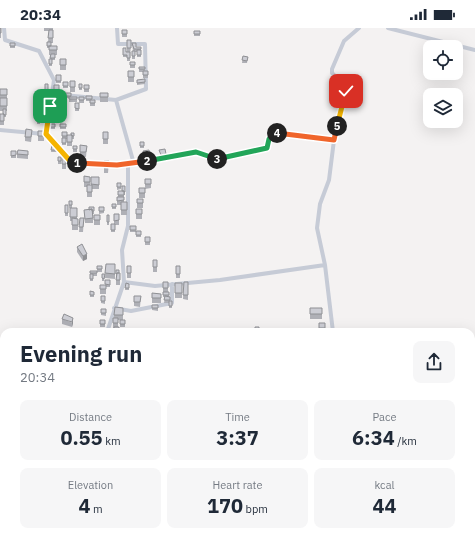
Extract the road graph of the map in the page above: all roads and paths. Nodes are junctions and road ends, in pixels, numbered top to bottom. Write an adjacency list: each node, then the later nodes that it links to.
1 (4, 28): 5 (street)
2 (117, 28): 9 (street)
3 (359, 28): 12 (street)
4 (388, 28): 7 (street)
5 (5, 40): 6 (street); 8 (street)
6 (0, 41)
7 (475, 50)
8 (52, 94): 9 (street); 11 (street)
9 (116, 100): 14 (street)
10 (0, 130): 11 (street)
11 (46, 134): 13 (street)
12 (334, 140): 14 (street); 15 (street)
13 (128, 164): 14 (street); 16 (street)
14 (134, 164)
15 (325, 264): 17 (street); 20 (street)
16 (124, 282): 17 (street); 18 (street)
17 (172, 284): 18 (street)
18 (114, 308): 19 (street)
19 (108, 328)
20 (333, 328)

